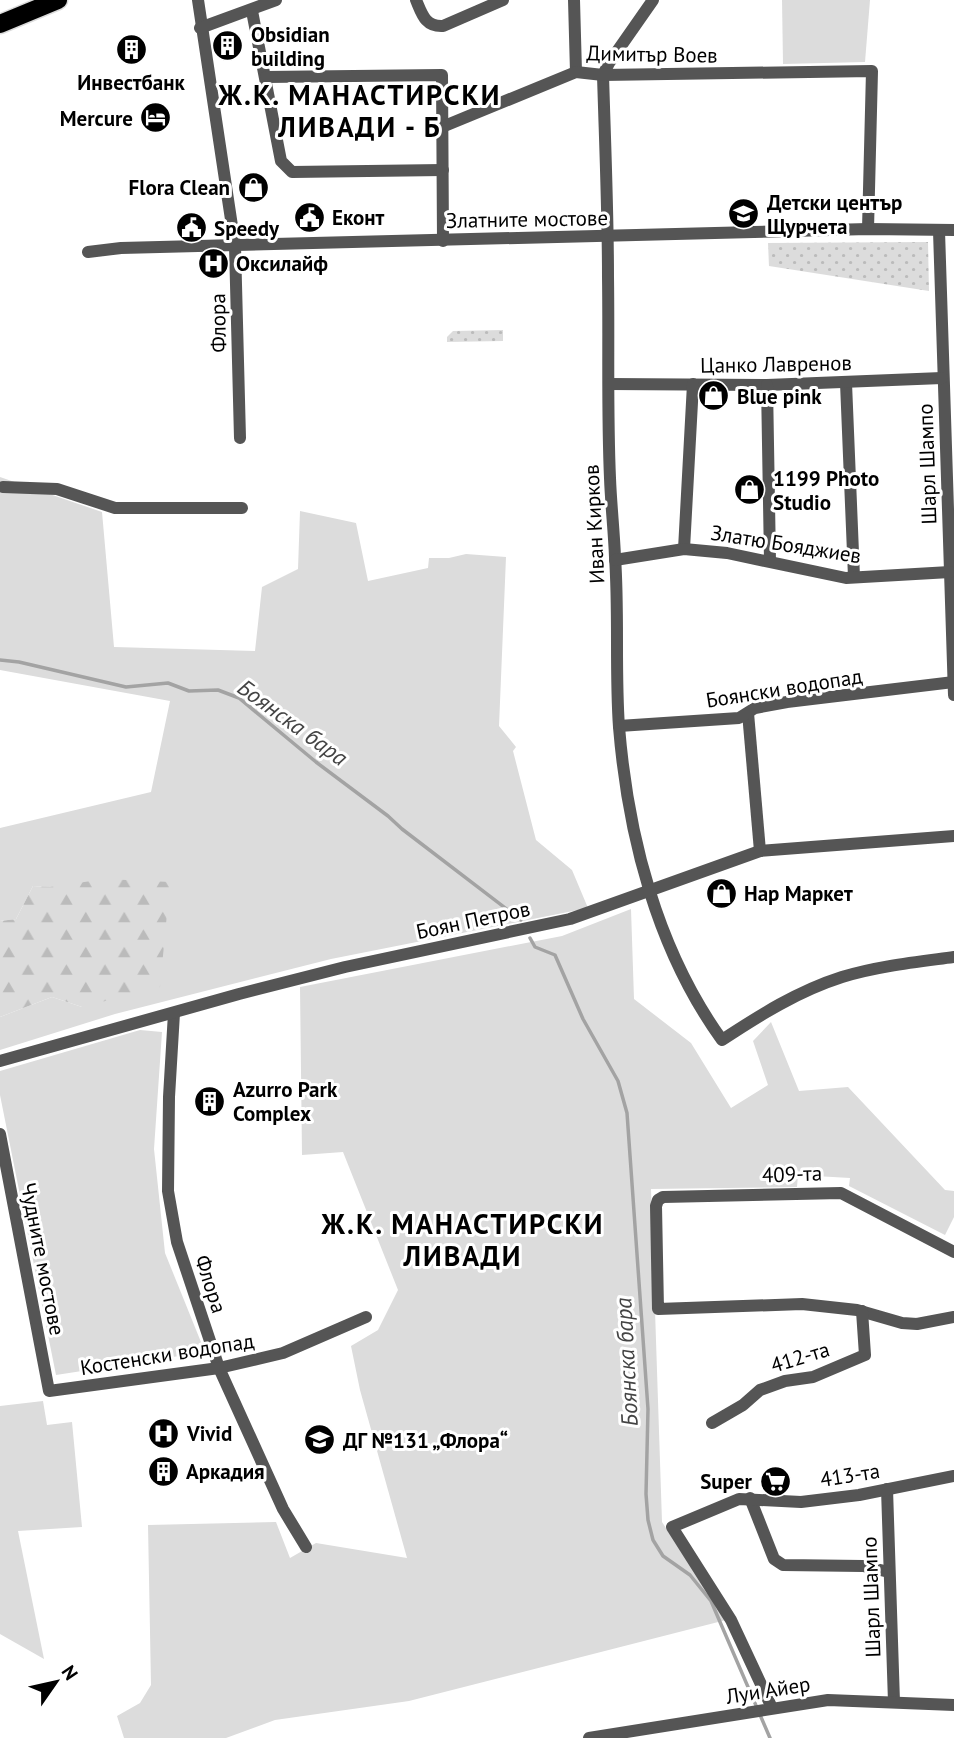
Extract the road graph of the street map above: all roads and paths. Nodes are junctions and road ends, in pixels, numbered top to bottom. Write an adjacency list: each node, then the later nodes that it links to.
1 (58, 0): 9 (main road)
2 (198, 0): 10 (street, Флора)
3 (276, 0): 8 (street)
4 (416, 0): 5 (street)
5 (503, 0)
6 (574, 0): 11 (street)
7 (653, 0): 12 (street)
8 (252, 11): 10 (street); 13 (street)
9 (0, 24)
10 (201, 28): 21 (street, Флора)
11 (576, 72): 12 (street, Димитър Воев); 14 (street, Димитър Воев)
12 (603, 75): 16 (street, Димитър Воев); 19 (street, Иван Кирков)
13 (266, 76): 14 (street); 15 (street)
14 (442, 127): 15 (street)
15 (443, 170): 20 (street)
16 (868, 229): 18 (street, Златните мостове); 19 (street, Златните мостове)
17 (954, 230): 18 (street, Златните мостове)
18 (939, 231): 23 (street, Шарл Шампо)
19 (608, 237): 20 (street, Златните мостове); 25 (street, Иван Кирков)
20 (443, 241): 21 (street, Златните мостове)
21 (235, 246): 22 (street, Златните мостове); 28 (street, Флора)
22 (94, 251)
23 (942, 377): 24 (street, Цанко Лавренов); 34 (street, Шарл Шампо)
24 (846, 383): 27 (street, Цанко Лавренов); 35 (street)
25 (609, 384): 26 (street, Цанко Лавренов); 32 (street, Иван Кирков)
26 (693, 384): 27 (street, Цанко Лавренов); 31 (street)
27 (767, 385): 33 (street)
28 (240, 438)
29 (3, 487): 30 (street)
30 (242, 508)
31 (684, 549): 32 (street, Златю Бояджиев); 33 (street, Златю Бояджиев)
32 (615, 559): 39 (street, Иван Кирков)
33 (770, 561): 35 (street, Златю Бояджиев)
34 (950, 572): 35 (street, Златю Бояджиев); 36 (street, Шарл Шампо)
35 (854, 577)
36 (954, 682): 37 (street, Шарл Шампо); 38 (street, Боянски водопад)
37 (954, 695)
38 (748, 713): 39 (street, Боянски водопад); 41 (street)
39 (619, 726): 42 (street, Иван Кирков)
40 (954, 836): 41 (street, Боян Петров)
41 (760, 851): 42 (street, Боян Петров)
42 (649, 891): 43 (street, Иван Кирков); 44 (street, Боян Петров)
43 (954, 957)
44 (174, 1013): 45 (street, Боян Петров); 51 (street, Флора)
45 (0, 1061)
46 (0, 1134): 52 (street, Чудните мостове)
47 (954, 1252): 48 (street, 409-та)
48 (862, 1311): 50 (street); 53 (street, 412-та)
49 (366, 1317): 51 (street, Костенски водопад)
50 (954, 1317)
51 (219, 1368): 52 (street, Костенски водопад); 57 (street, Флора)
52 (49, 1391)
53 (712, 1423)
54 (954, 1476): 55 (street, 413-та)
55 (887, 1489): 56 (street, 413-та); 58 (street, Шарл Шампо)
56 (750, 1498): 58 (street); 61 (street, 413-та)
57 (306, 1546)
58 (889, 1572): 59 (street, Шарл Шампо)
59 (894, 1702): 60 (street, Луи Айер); 61 (street, Луи Айер)
60 (954, 1705)
61 (762, 1710): 62 (street, Луи Айер)
62 (589, 1738)

